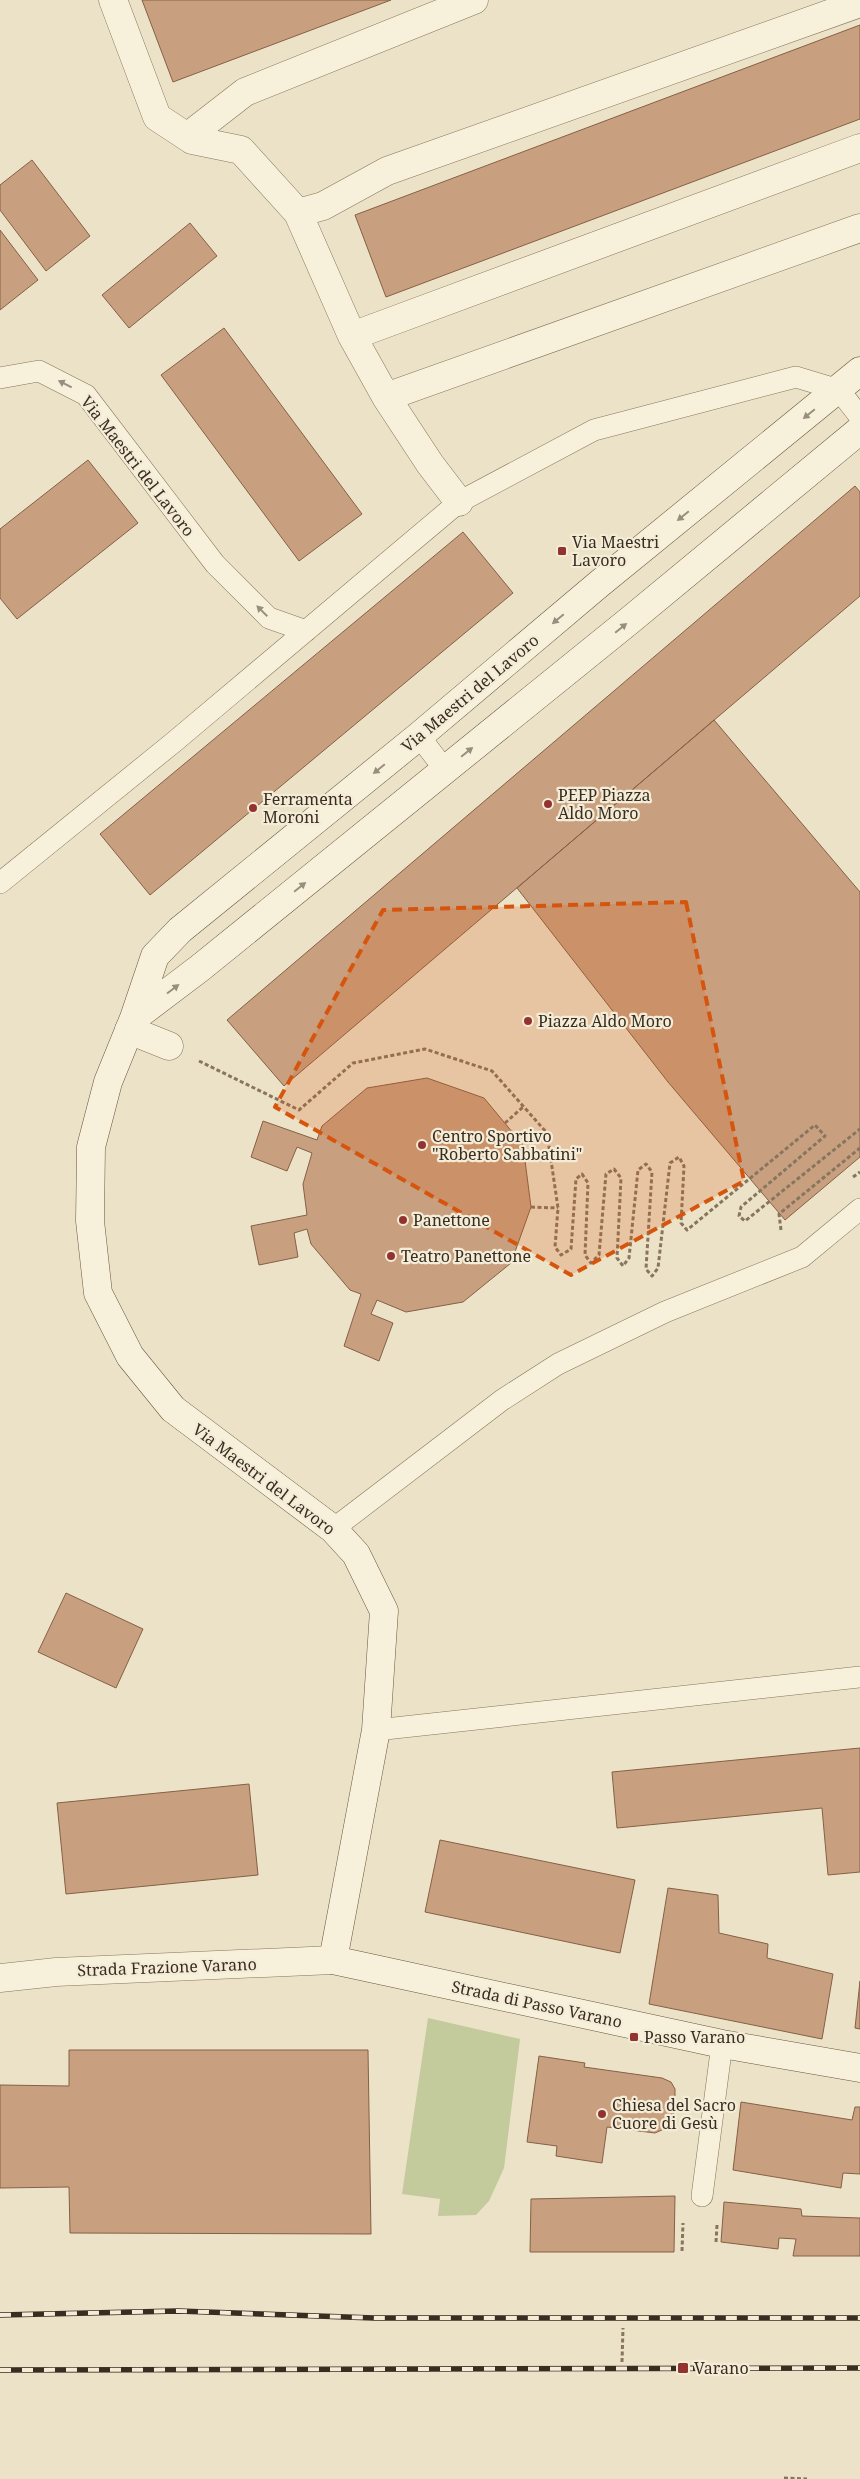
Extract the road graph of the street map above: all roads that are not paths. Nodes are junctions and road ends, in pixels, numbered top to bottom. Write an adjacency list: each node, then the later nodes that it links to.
1 (113, 0): 4 (street)
2 (474, 0): 4 (street)
3 (860, 3): 6 (street)
4 (192, 140): 6 (street)
5 (860, 148): 8 (street)
6 (298, 213): 8 (street)
7 (860, 228): 12 (street)
8 (352, 336): 12 (street)
9 (860, 371): 11 (street, Via Maestri del Lavoro)
10 (0, 378): 16 (lane, Via Maestri del Lavoro, one-way to 10)
11 (838, 390): 13 (lane); 15 (lane); 17 (street, Via Maestri del Lavoro, one-way to 17)
12 (386, 397): 15 (street)
13 (860, 417)
14 (860, 430): 18 (street, one-way to 14)
15 (459, 502): 16 (lane)
16 (306, 631): 19 (lane)
17 (419, 736): 18 (lane); 20 (street, Via Maestri del Lavoro, one-way to 20)
18 (445, 770): 20 (street, one-way to 18)
19 (0, 883)
20 (132, 1024): 21 (street); 23 (street, Via Maestri del Lavoro)
21 (169, 1046)
22 (860, 1209): 23 (lane)
23 (333, 1529): 25 (street, Via Maestri del Lavoro)
24 (860, 1677): 25 (lane)
25 (376, 1730): 26 (street, Via Maestri del Lavoro)
26 (333, 1960): 27 (street, Strada Frazione Varano); 28 (street, Strada di Passo Varano)
27 (0, 1978)
28 (722, 2044): 29 (street, Strada di Passo Varano); 30 (lane)
29 (860, 2068)
30 (702, 2196)

